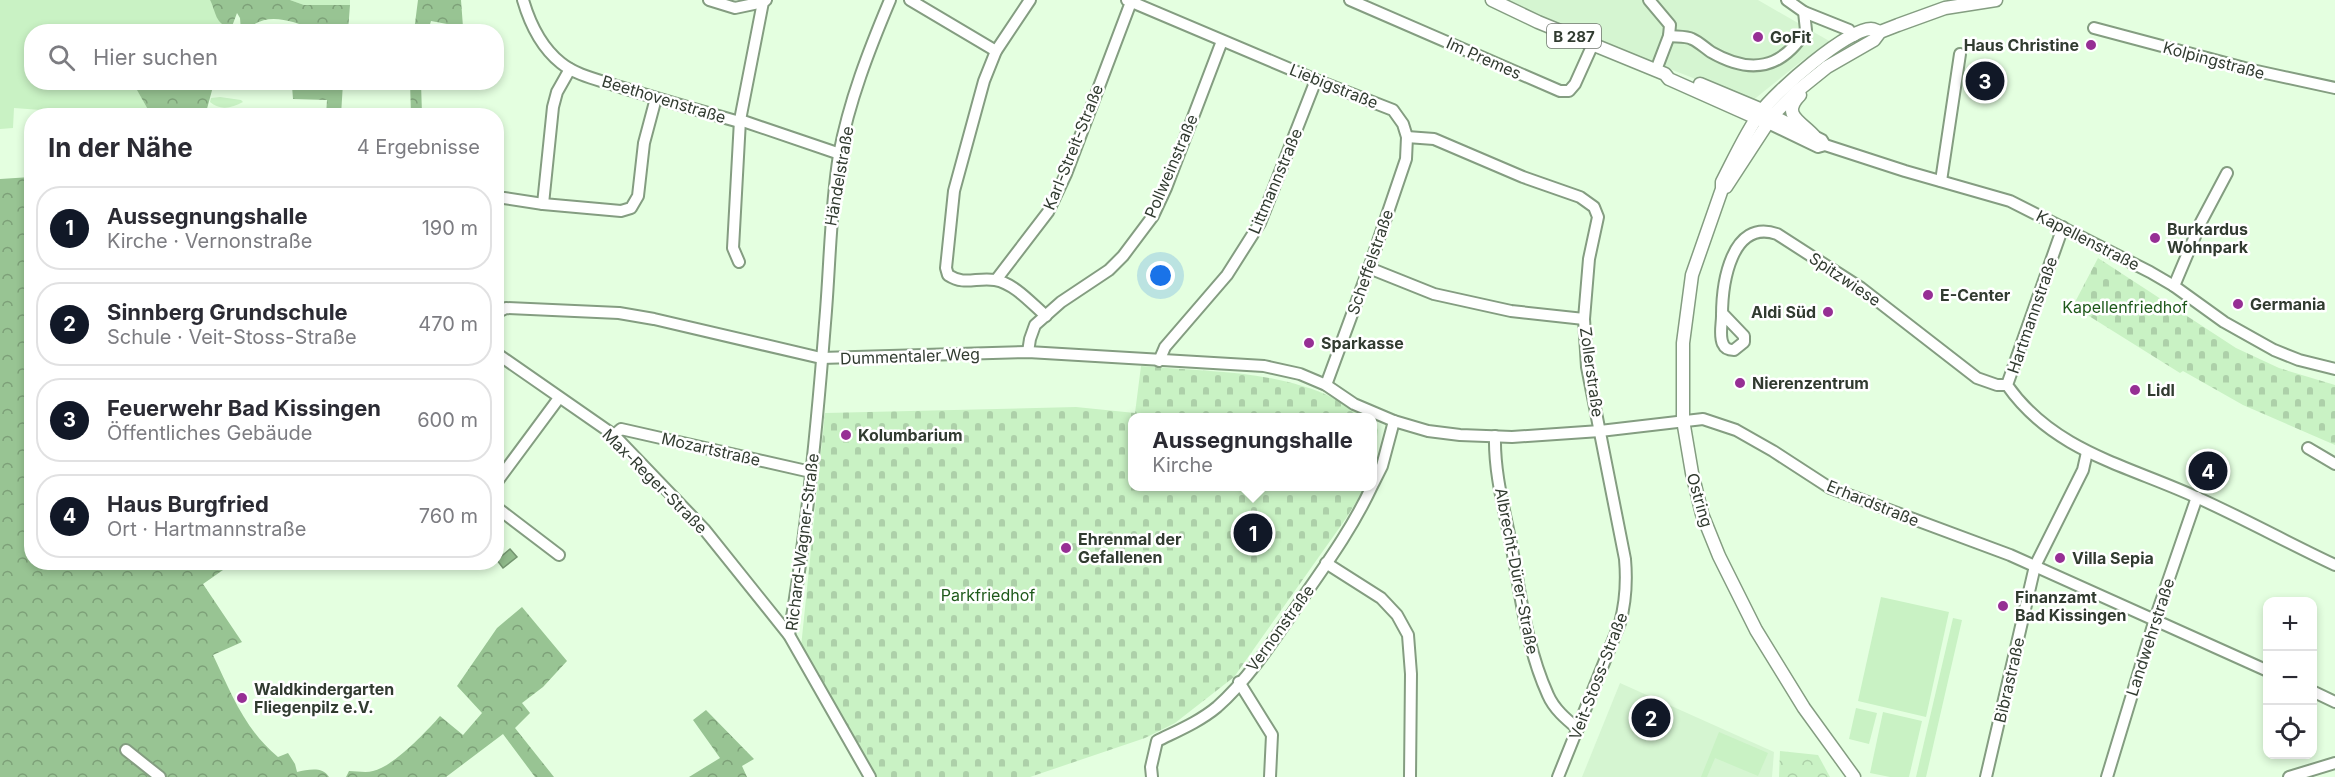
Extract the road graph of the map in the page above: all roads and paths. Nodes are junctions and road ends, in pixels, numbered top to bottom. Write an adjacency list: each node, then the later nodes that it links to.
1 (523, 0): 22 (street, Beethovenstraße)
2 (710, 0): 10 (street)
3 (890, 0): 33 (street, Händelstraße)
4 (910, 0): 20 (street)
5 (1030, 0): 20 (street)
6 (1350, 0): 19 (street, Im Premes)
7 (1492, 0): 19 (main road, B 287)
8 (1649, 0): 16 (street)
9 (1996, 0): 15 (main road, Ostring)
10 (765, 1): 29 (street)
11 (1129, 1): 18 (street, Liebigstraße); 41 (street, Karl-Streit-Straße)
12 (1792, 2): 13 (street)
13 (1804, 12): 16 (street); 17 (street)
14 (2094, 28): 26 (street, Kolpingstraße)
15 (1880, 32): 17 (main road, Ostring); 24 (main road, Ostring)
16 (1669, 36): 23 (street)
17 (1854, 36): 28 (main road, Ostring)
18 (1222, 41): 25 (street, Liebigstraße); 45 (street, Pollweinstraße)
19 (1593, 44): 23 (main road, B 287)
20 (996, 51): 41 (street)
21 (1960, 54): 35 (street)
22 (570, 69): 27 (street, Beethovenstraße); 37 (street)
23 (1661, 72): 28 (main road, B 287)
24 (1820, 73): 28 (main road, Ostring); 30 (main road)
25 (1316, 80): 31 (street, Liebigstraße); 50 (street, Littmannstraße)
26 (2335, 88)
27 (656, 98): 29 (street, Beethovenstraße); 37 (street)
28 (1765, 117): 30 (street, Kapellenstraße); 32 (street, Kapellenstraße); 57 (main road, Ostring)
29 (740, 120): 33 (street, Beethovenstraße); 39 (street)
30 (1814, 136): 32 (street, Kapellenstraße)
31 (1407, 137): 40 (street, Scheffelstraße); 46 (street, Zollerstraße)
32 (1826, 145): 35 (street, Kapellenstraße)
33 (840, 154): 48 (street, Händelstraße)
34 (2227, 173): 42 (street)
35 (1941, 181): 38 (street, Kapellenstraße)
36 (504, 198): 37 (street)
37 (543, 204)
38 (2063, 226): 42 (street, Kapellenstraße); 52 (street, Hartmannstraße)
39 (739, 262)
40 (1369, 268): 46 (street); 53 (street, Scheffelstraße)
41 (996, 280): 45 (street)
42 (2174, 286): 51 (street, Kapellenstraße)
43 (504, 309): 48 (street, Dummentaler Weg)
44 (1722, 313): 52 (street, Spitzwiese)
45 (1046, 316): 47 (street, Pollweinstraße)
46 (1584, 319): 59 (street, Zollerstraße)
47 (1028, 352): 48 (street, Dummentaler Weg); 50 (street, Dummentaler Weg)
48 (821, 358): 66 (street, Richard-Wagner-Straße)
49 (504, 359): 54 (street, Max-Reger-Straße)
50 (1159, 361): 53 (street, Dummentaler Weg)
51 (2335, 369)
52 (2007, 385): 63 (street, Hartmannstraße)
53 (1326, 386): 55 (street, Dummentaler Weg)
54 (559, 398): 60 (street, Max-Reger-Straße); 65 (street)
55 (1375, 413)
56 (1377, 414): 58 (street, Dummentaler Weg)
57 (1683, 420): 59 (street, Erhardstraße); 74 (street, Erhardstraße); 90 (main road, Ostring)
58 (1394, 421): 61 (street, Erhardstraße); 67 (street, Vernonstraße)
59 (1600, 431): 61 (street, Erhardstraße); 81 (street, Veit-Stoss-Straße)
60 (614, 435): 66 (street, Mozartstraße); 76 (street, Max-Reger-Straße)
61 (1495, 436): 81 (street, Albrecht-Dürer-Straße)
62 (2308, 448): 64 (street)
63 (2087, 452): 69 (street, Hartmannstraße); 74 (street, Bibrastraße)
64 (2335, 464)
65 (504, 472)
66 (811, 472): 76 (street, Richard-Wagner-Straße)
67 (1377, 476)
68 (1369, 491): 72 (street, Vernonstraße)
69 (2197, 497): 73 (street, Hartmannstraße); 75 (street, Landwehrstraße)
70 (504, 513): 71 (street)
71 (559, 555)
72 (1326, 564): 78 (street, Vernonstraße); 88 (street)
73 (2335, 565)
74 (2035, 566): 75 (street, Erhardstraße); 91 (street, Bibrastraße)
75 (2155, 619): 77 (street, Erhardstraße); 92 (street, Landwehrstraße)
76 (789, 635): 85 (street, Richard-Wagner-Straße)
77 (2263, 668)
78 (1239, 682): 86 (street, Vernonstraße); 87 (street)
79 (2317, 693): 80 (street)
80 (2335, 702)
81 (1578, 729): 89 (street, Veit-Stoss-Straße)
82 (126, 750): 84 (street)
83 (2335, 763): 93 (street)
84 (160, 777)
85 (870, 777)
86 (1152, 777)
87 (1270, 777)
88 (1410, 777)
89 (1558, 777)
90 (1854, 777)
91 (1986, 777)
92 (2107, 777)
93 (2289, 777)

